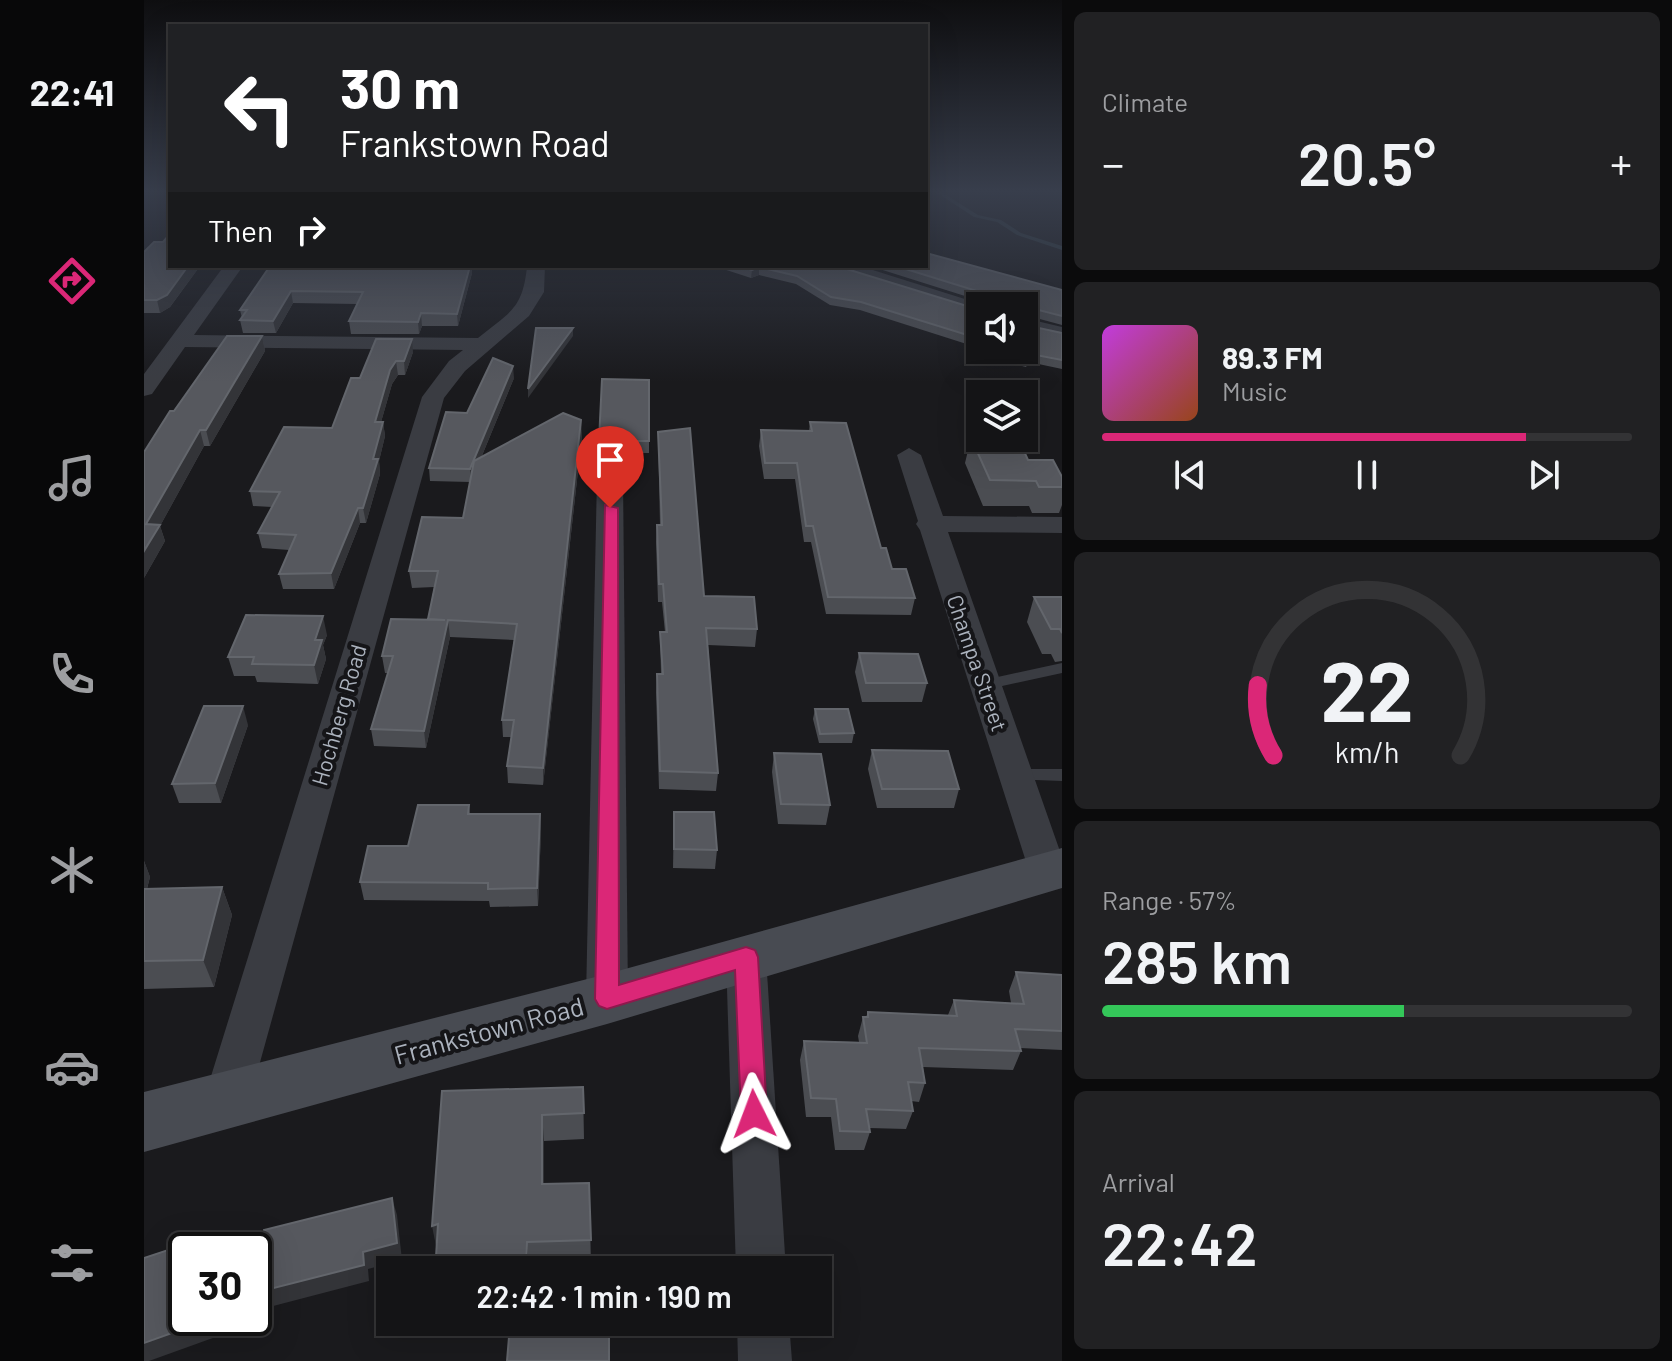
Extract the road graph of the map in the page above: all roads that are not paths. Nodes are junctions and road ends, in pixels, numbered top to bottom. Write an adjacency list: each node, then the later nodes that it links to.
1 (233, 268): 7 (street)
2 (536, 268): 8 (street, Hochberg Road)
3 (847, 268): 4 (street)
4 (966, 306)
5 (1038, 327): 6 (street)
6 (1062, 333)
7 (179, 341): 8 (street); 9 (street)
8 (481, 344): 21 (street, Hochberg Road)
9 (144, 389)
10 (909, 455): 12 (street, Champa Street)
11 (610, 477): 20 (street)
12 (929, 524): 13 (street); 15 (street, Champa Street)
13 (1062, 525)
14 (1062, 668): 15 (lane)
15 (984, 685): 16 (street, Champa Street)
16 (1016, 775): 17 (lane); 18 (street, Champa Street)
17 (1062, 775)
18 (1055, 869): 19 (main road, Frankstown Road)
19 (746, 957): 20 (main road, Frankstown Road); 23 (street)
20 (607, 999): 21 (main road, Frankstown Road)
21 (226, 1102): 22 (main road, Frankstown Road)
22 (144, 1122)
23 (760, 1256)
24 (764, 1336): 25 (street)
25 (765, 1361)

